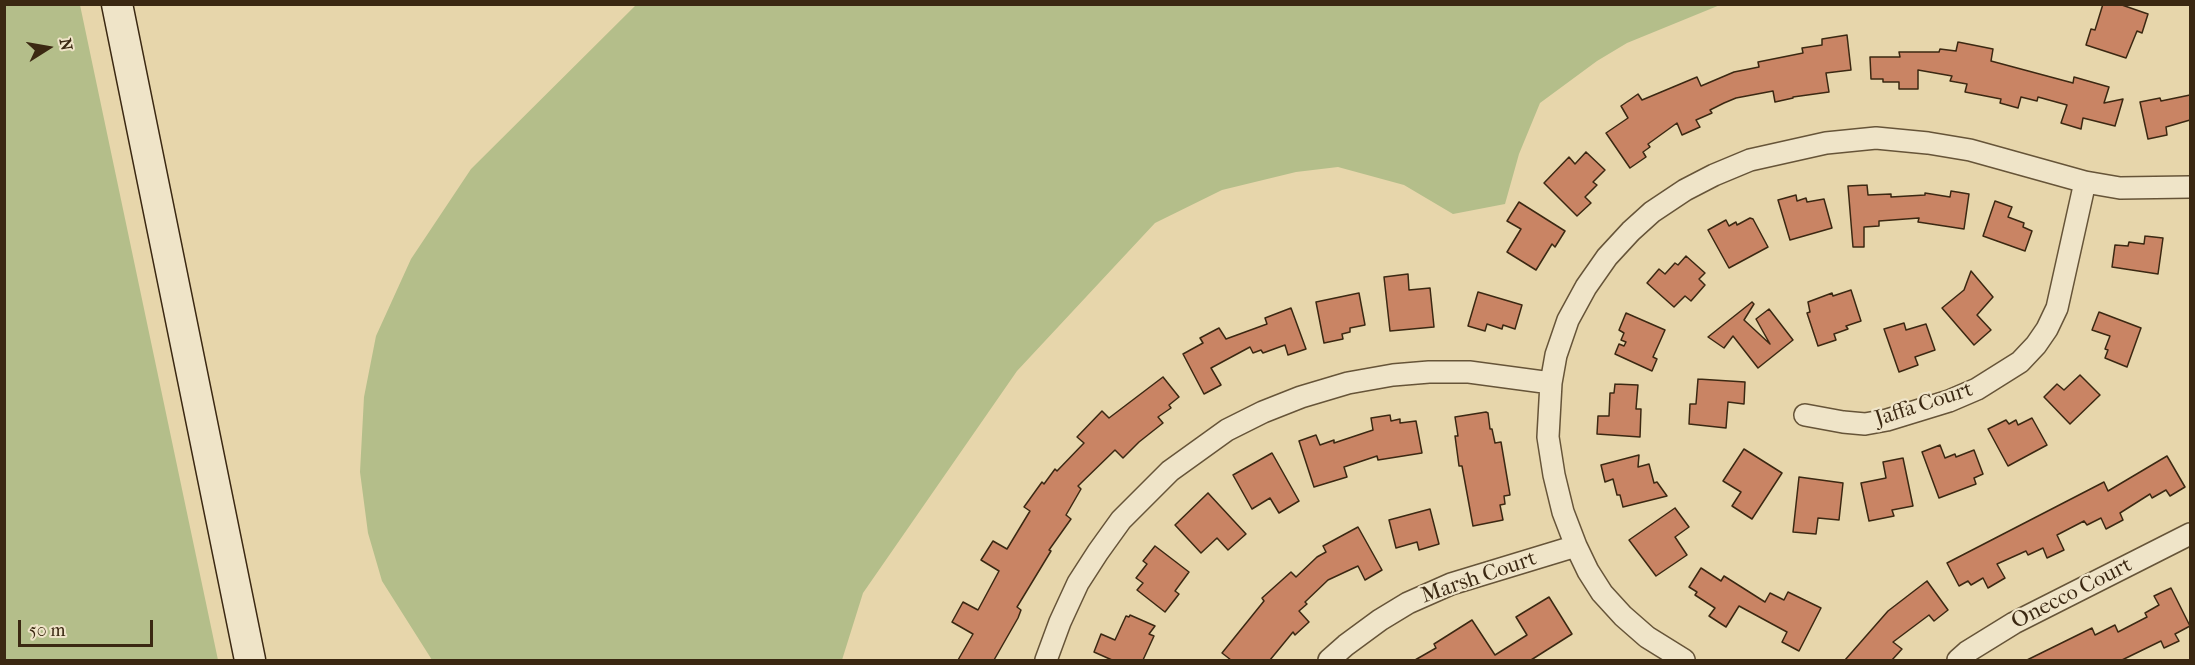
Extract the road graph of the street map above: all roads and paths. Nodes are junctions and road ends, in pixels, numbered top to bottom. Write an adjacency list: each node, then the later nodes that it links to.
1 (117, 4): 8 (main road)
2 (2085, 182): 3 (street); 4 (street); 5 (street, Jaffa Court)
3 (2190, 187)
4 (1551, 383): 7 (street); 9 (street)
5 (1805, 415)
6 (2190, 534): 12 (street, Onecco Court)
7 (1576, 546): 10 (street, Marsh Court); 11 (street)
8 (250, 660)
9 (1046, 660)
10 (1329, 660)
11 (1684, 660)
12 (1958, 660)

